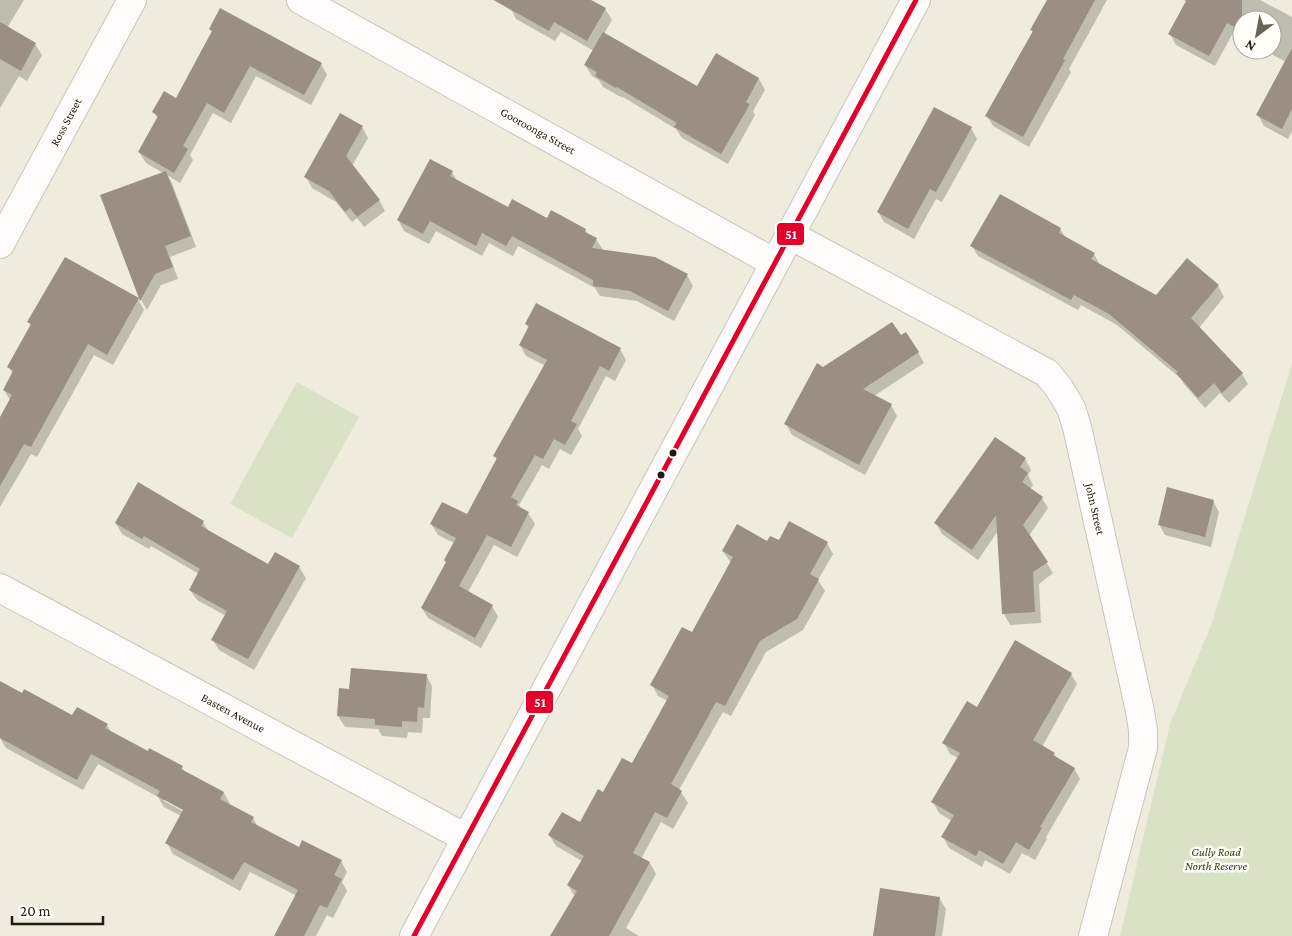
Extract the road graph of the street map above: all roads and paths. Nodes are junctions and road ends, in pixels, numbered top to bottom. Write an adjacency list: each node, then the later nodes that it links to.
1 (132, 0): 5 (street, Ross Street)
2 (301, 0): 6 (street, Gooroonga Street)
3 (916, 0): 4 (street)
4 (790, 235): 6 (street); 10 (street, John Street)
5 (0, 244)
6 (776, 262): 8 (street)
7 (0, 588): 8 (street, Basten Avenue)
8 (466, 838): 9 (street)
9 (414, 936)
10 (1093, 936)

